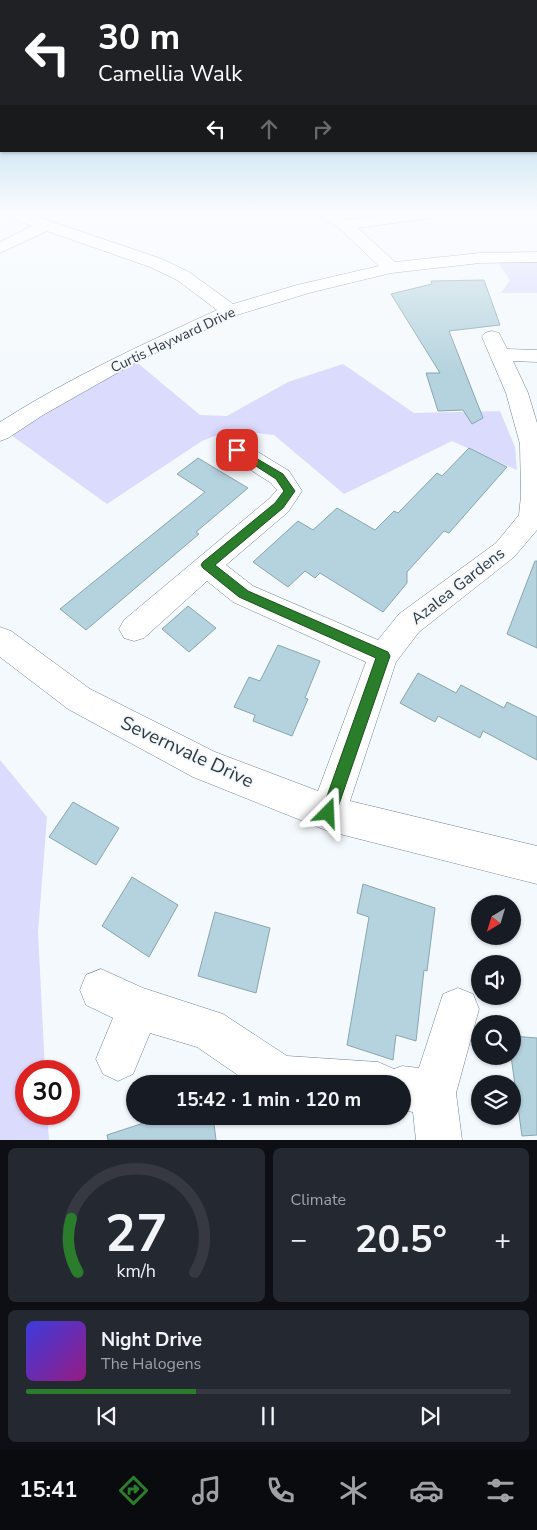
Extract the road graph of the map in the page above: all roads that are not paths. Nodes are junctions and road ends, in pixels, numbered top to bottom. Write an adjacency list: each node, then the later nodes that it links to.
1 (161, 265): 5 (street)
2 (388, 265): 4 (street)
3 (416, 265): 4 (street, Curtis Hayward Drive)
4 (391, 268): 5 (street, Curtis Hayward Drive)
5 (230, 311): 7 (street, Curtis Hayward Drive)
6 (537, 356): 9 (street, Azalea Gardens)
7 (0, 433)
8 (237, 450): 10 (street)
9 (535, 519): 13 (street, Azalea Gardens)
10 (207, 565): 11 (street); 13 (street)
11 (134, 629)
12 (0, 640): 14 (street, Severnvale Drive)
13 (384, 656): 14 (street, Azalea Gardens)
14 (328, 813): 15 (street, Severnvale Drive)
15 (537, 865)
16 (101, 990): 17 (street)
17 (138, 1008): 19 (street); 20 (street)
18 (458, 1009): 21 (street)
19 (118, 1058)
20 (277, 1075)
21 (418, 1090): 22 (street)
22 (439, 1140)

